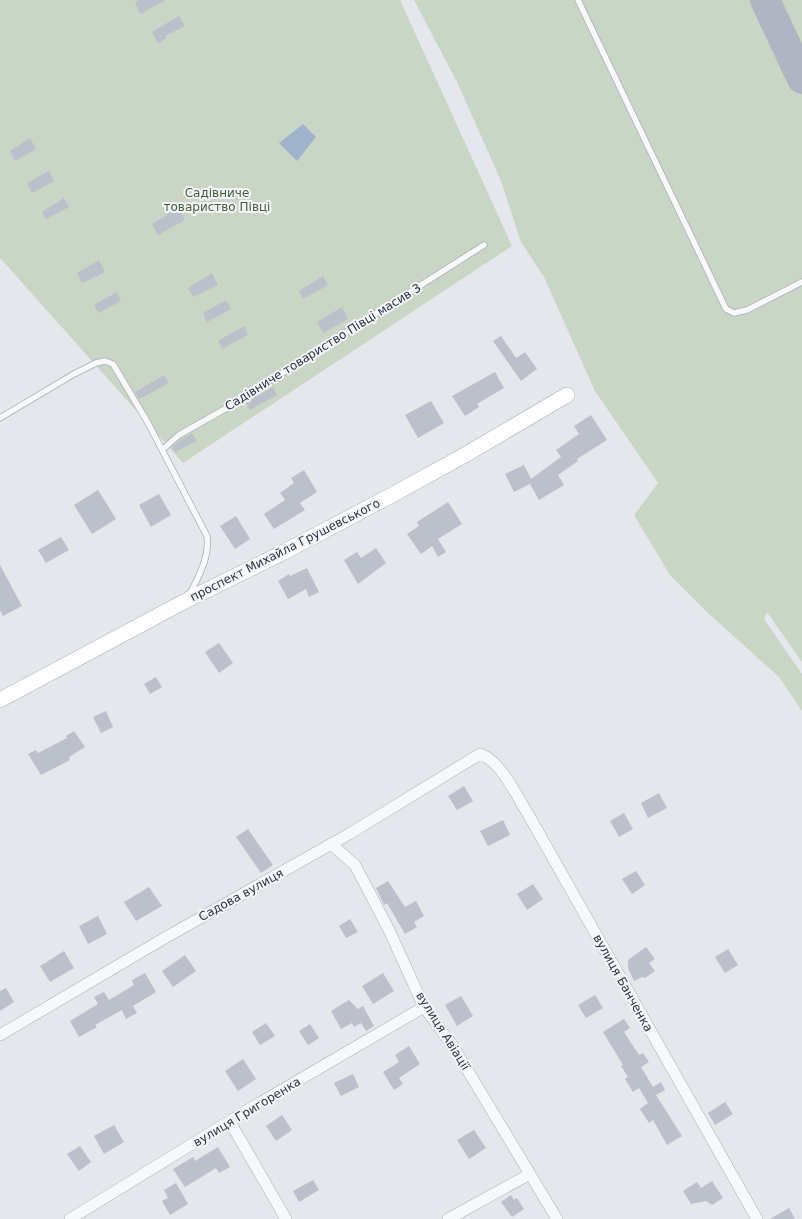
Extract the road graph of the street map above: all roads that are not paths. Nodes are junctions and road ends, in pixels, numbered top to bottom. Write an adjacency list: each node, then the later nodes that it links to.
1 (578, 0): 3 (lane)
2 (484, 244): 6 (lane, Садівниче товариство Півці масив 3)
3 (802, 282)
4 (567, 395): 7 (street, проспект Михайла Грушевського)
5 (0, 418): 6 (lane)
6 (163, 449): 7 (lane)
7 (189, 599): 8 (street, проспект Михайла Грушевського)
8 (0, 700)
9 (480, 754): 10 (street, Садова вулиця); 19 (street, вулиця Банченка)
10 (331, 844): 11 (street, вулиця Авіації); 12 (street, Садова вулиця)
11 (424, 1006): 13 (street, вулиця Григоренка); 14 (street, вулиця Авіації)
12 (0, 1035)
13 (230, 1122): 15 (street, вулиця Григоренка); 16 (street)
14 (530, 1174): 17 (street); 18 (street, вулиця Авіації)
15 (70, 1219)
16 (286, 1219)
17 (448, 1219)
18 (557, 1219)
19 (757, 1219)

